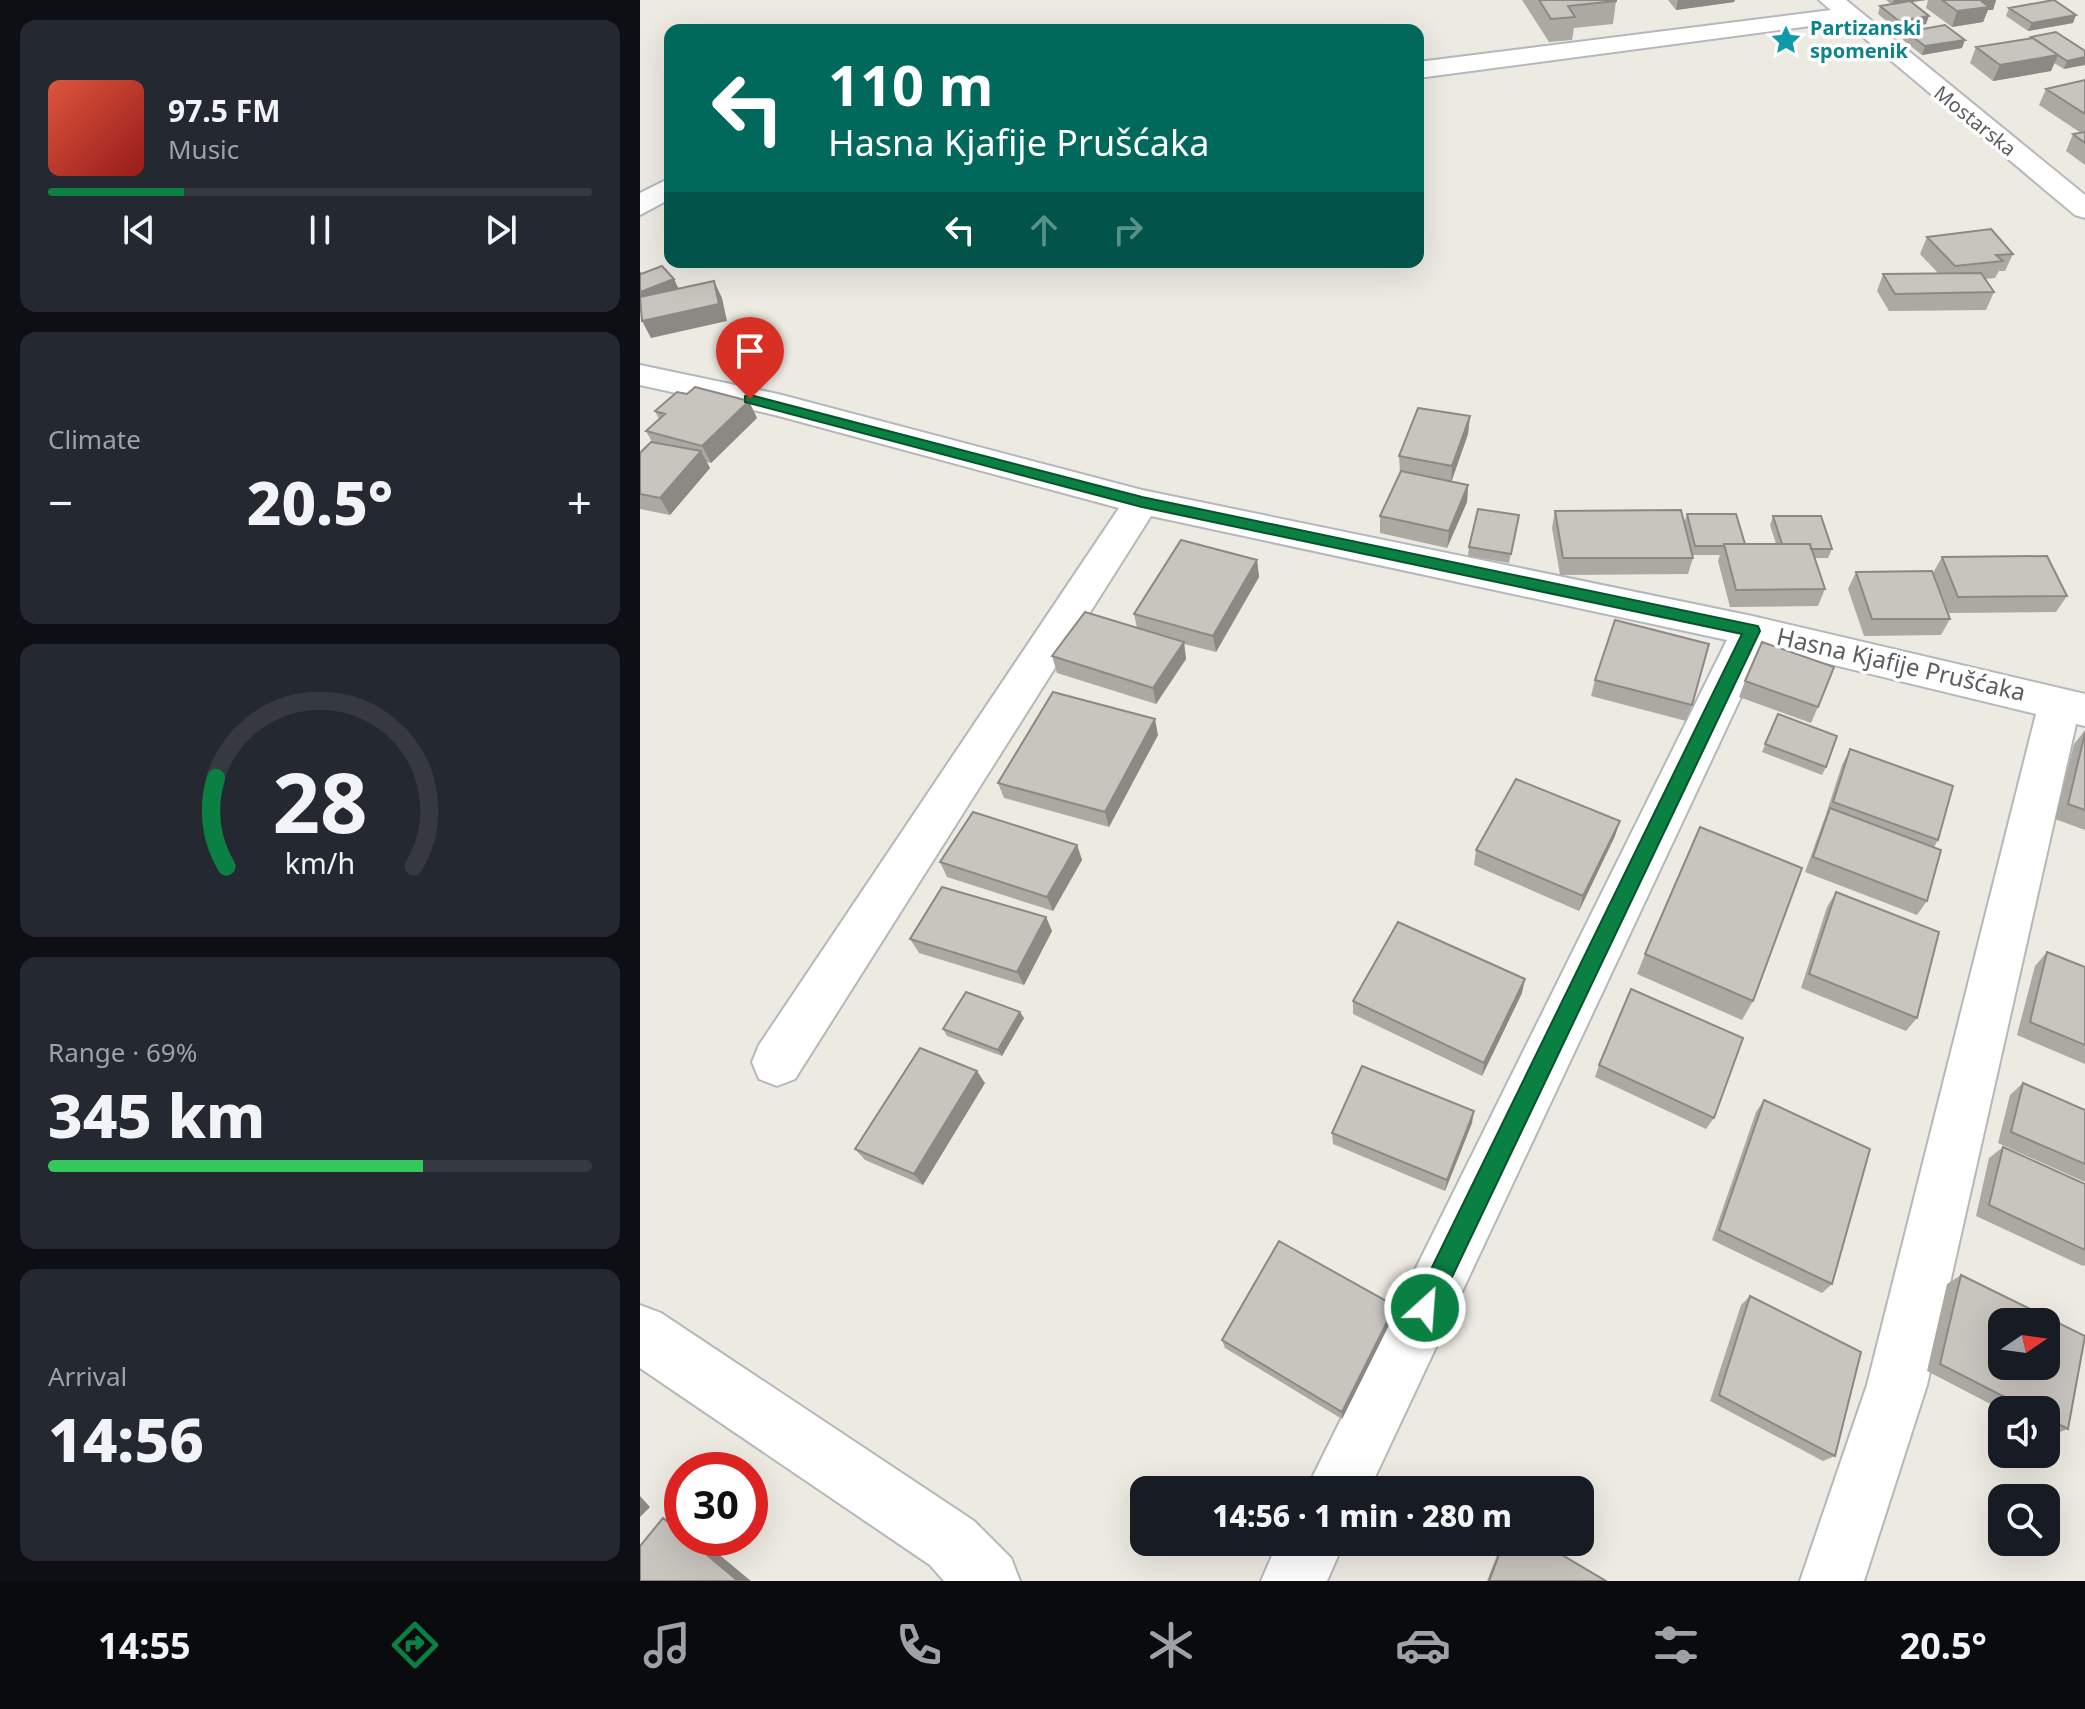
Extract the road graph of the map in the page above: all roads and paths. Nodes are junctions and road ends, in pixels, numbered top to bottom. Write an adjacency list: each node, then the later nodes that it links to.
1 (1839, 8): 2 (street); 7 (street, Mostarska)
2 (1424, 69)
3 (664, 174): 4 (street)
4 (640, 176)
5 (664, 191): 6 (street)
6 (640, 206)
7 (2085, 209)
8 (640, 375): 9 (street, Hasna Kjafije Prušćaka)
9 (1142, 502): 10 (street, Hasna Kjafije Prušćaka); 12 (street)
10 (1752, 631): 11 (street, Hasna Kjafije Prušćaka); 14 (street)
11 (2072, 706): 18 (street)
12 (777, 1062)
13 (640, 1334): 16 (street)
14 (1344, 1476)
15 (1305, 1556): 17 (street)
16 (988, 1581)
17 (1293, 1581)
18 (1832, 1581)

